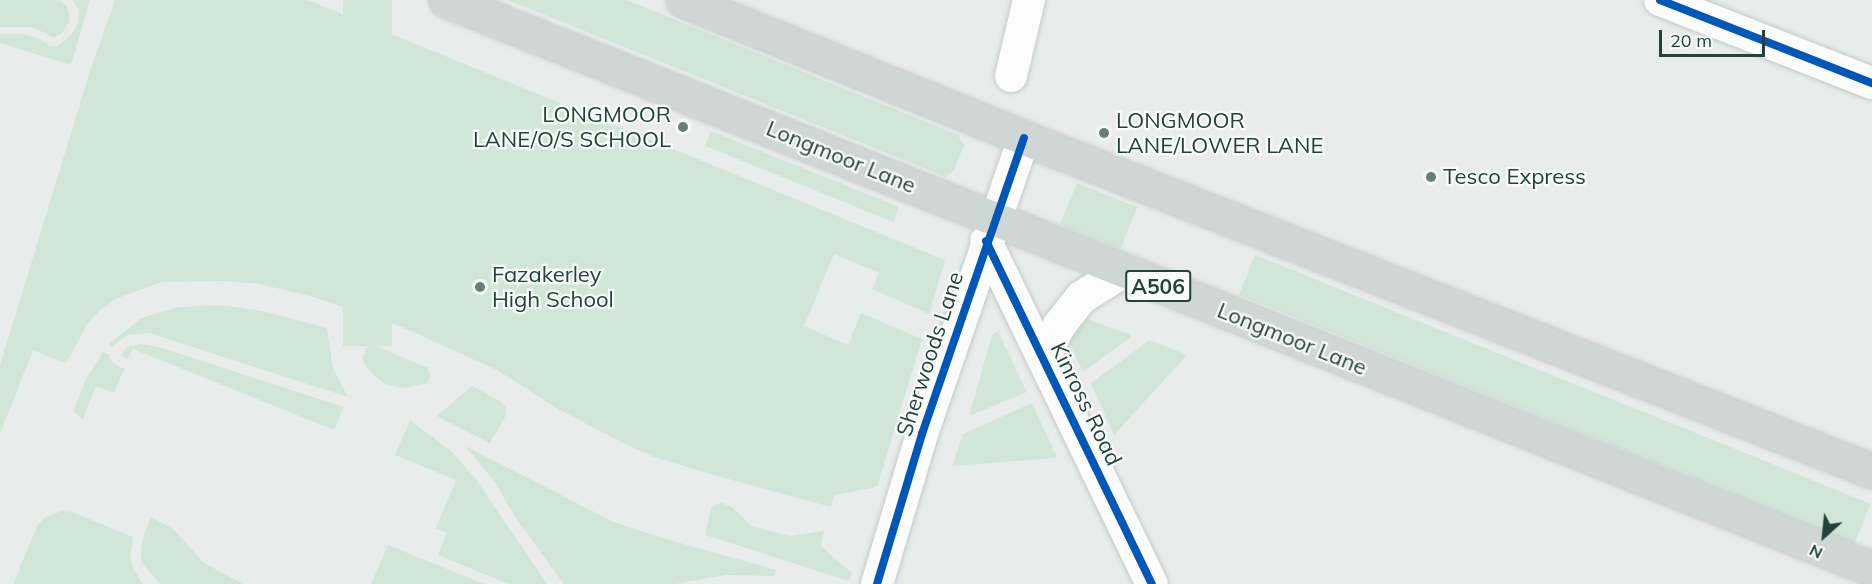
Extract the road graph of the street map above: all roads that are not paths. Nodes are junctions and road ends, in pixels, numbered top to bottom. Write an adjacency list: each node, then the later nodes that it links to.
1 (446, 0): 8 (main road, Longmoor Lane / A506)
2 (683, 0): 7 (main road)
3 (1029, 0): 5 (street)
4 (1660, 0): 6 (street)
5 (1011, 76)
6 (1872, 83)
7 (1024, 138): 8 (street, Sherwoods Lane); 11 (main road)
8 (991, 229): 9 (main road, Longmoor Lane / A506); 10 (street, Kinross Road); 13 (street, Sherwoods Lane)
9 (1122, 271): 10 (main road); 12 (main road, Longmoor Lane / A506)
10 (1043, 357): 14 (street, Kinross Road)
11 (1872, 471)
12 (1872, 568)
13 (877, 584)
14 (1152, 584)

